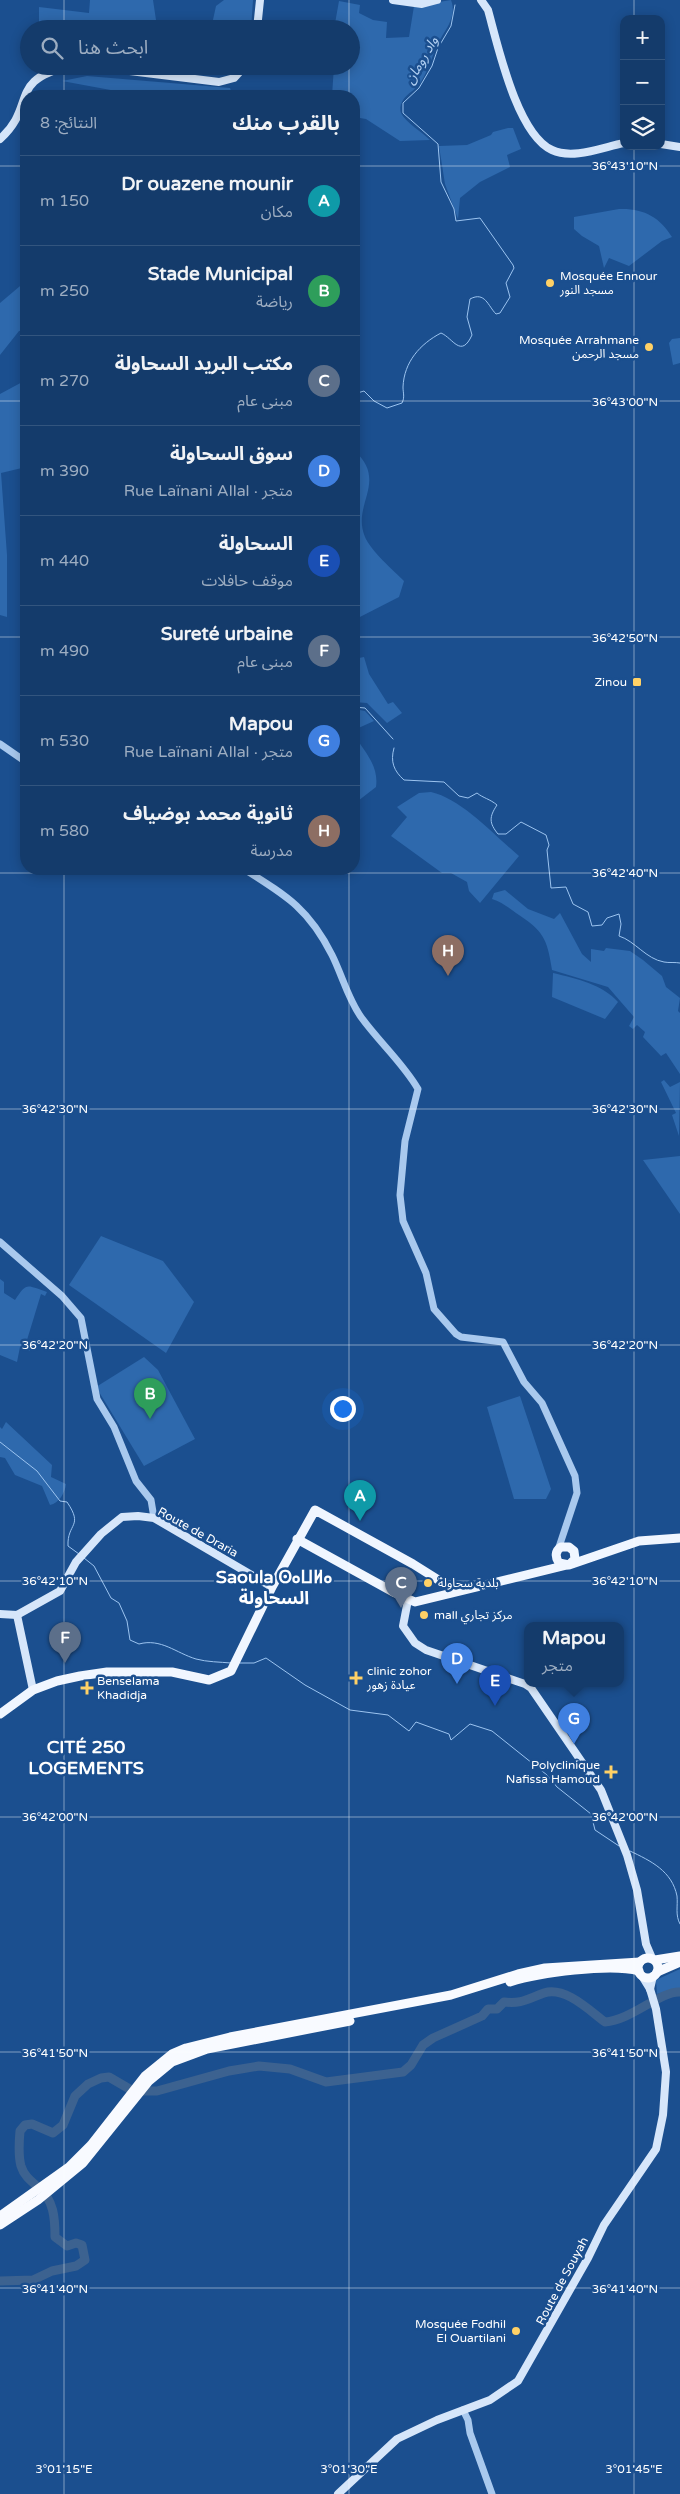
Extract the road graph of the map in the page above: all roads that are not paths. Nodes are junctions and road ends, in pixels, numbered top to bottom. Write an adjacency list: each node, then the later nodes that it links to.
1 (260, 0): 5 (main road)
2 (393, 0): 3 (main road)
3 (437, 0)
4 (481, 0): 12 (main road)
5 (258, 20)
6 (41, 75): 9 (main road)
7 (162, 75): 8 (main road)
8 (237, 75)
9 (28, 90)
10 (20, 108): 11 (main road)
11 (0, 140)
12 (620, 144)
13 (665, 145): 14 (main road)
14 (680, 148)
15 (0, 744): 16 (street)
16 (20, 758)
17 (253, 875): 20 (street)
18 (0, 1242): 19 (street)
19 (154, 1518): 28 (main road, Route de Draria); 32 (main road, Route de Draria)
20 (562, 1538): 23 (street); 24 (street)
21 (680, 1538): 25 (main road)
22 (297, 1539): 28 (main road); 29 (main road); 30 (main road)
23 (570, 1547): 24 (main road); 25 (main road); 26 (main road)
24 (557, 1552): 26 (main road); 27 (main road)
25 (607, 1552): 26 (main road)
26 (568, 1565): 27 (main road)
27 (548, 1570): 29 (main road)
28 (272, 1586): 35 (main road)
29 (456, 1591): 30 (main road)
30 (408, 1600): 33 (main road)
31 (0, 1614): 32 (main road)
32 (17, 1615): 35 (main road)
33 (524, 1684)
34 (530, 1687): 37 (main road)
35 (33, 1690): 36 (main road)
36 (0, 1714)
37 (646, 1944): 39 (main road); 41 (main road)
38 (680, 1956): 39 (highway)
39 (654, 1959): 41 (highway); 42 (highway)
40 (680, 1962): 42 (highway)
41 (641, 1967): 42 (highway); 43 (main road, Route de Souyah); 44 (highway)
42 (655, 1974): 43 (main road)
43 (650, 1990): 47 (main road, Route de Souyah)
44 (36, 2197): 45 (highway); 46 (highway)
45 (0, 2216)
46 (0, 2225)
47 (463, 2410): 48 (main road, Route de Souyah); 49 (street)
48 (338, 2494)
49 (492, 2494)

